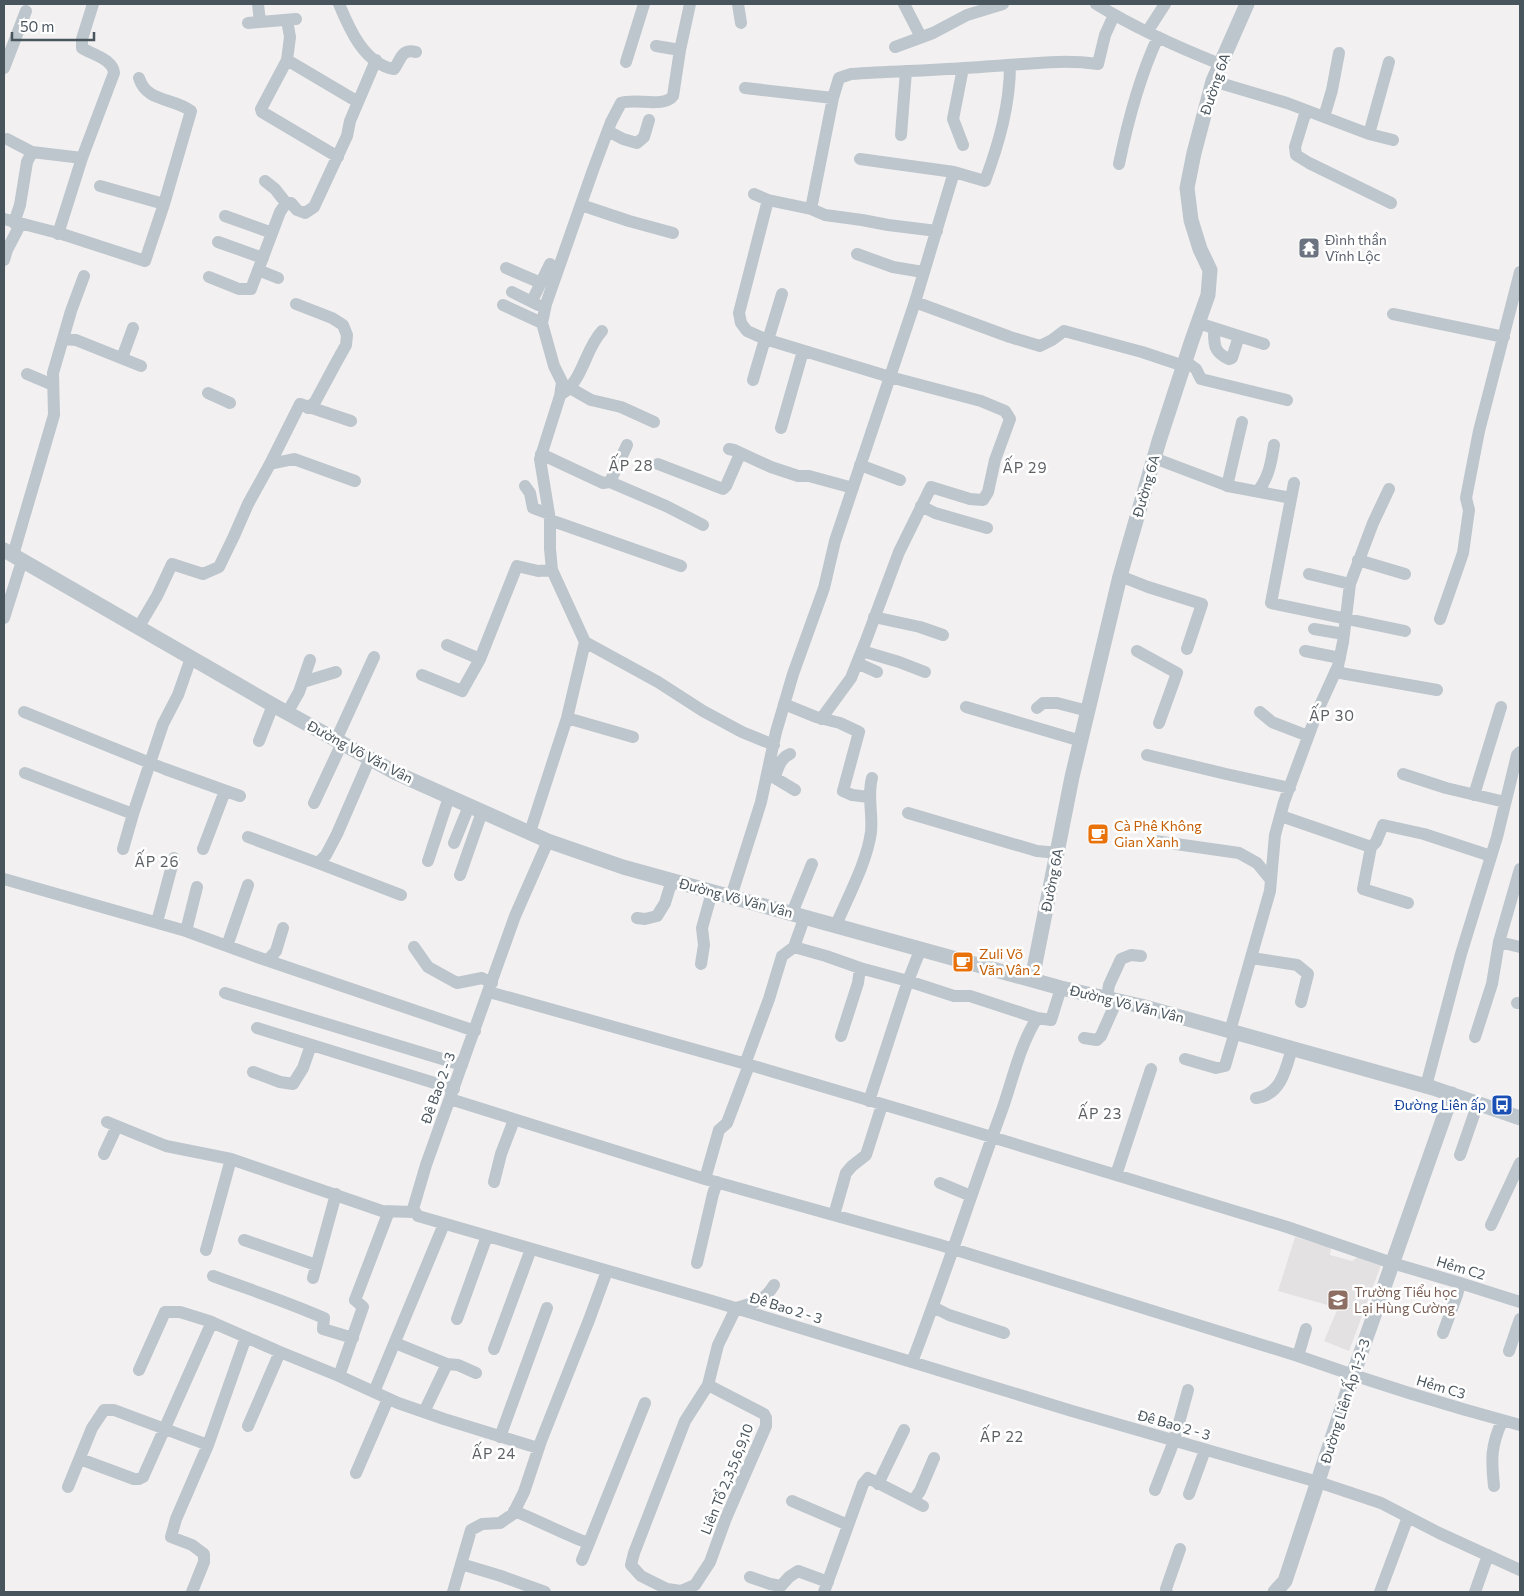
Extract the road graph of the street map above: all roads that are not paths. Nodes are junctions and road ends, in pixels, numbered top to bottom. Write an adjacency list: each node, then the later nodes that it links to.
1 (93, 4): 47 (street)
2 (258, 4): 22 (street)
3 (339, 4): 23 (street)
4 (644, 4): 24 (street)
5 (690, 4): 19 (street)
6 (738, 4): 14 (street)
7 (904, 4): 16 (street)
8 (1003, 4): 16 (street)
9 (1096, 4): 13 (street)
10 (1165, 4): 15 (street)
11 (1247, 4): 27 (street, Đường 6A)
12 (26, 11): 28 (street)
13 (1114, 15): 15 (street); 26 (street)
14 (741, 23)
15 (1152, 34): 27 (street); 49 (street)
16 (921, 37): 18 (street)
17 (656, 46): 19 (street)
18 (895, 47)
19 (680, 50): 39 (street)
20 (416, 52): 23 (street)
21 (1339, 53): 37 (street)
22 (286, 60): 35 (street); 46 (street)
23 (376, 60): 35 (street)
24 (626, 62)
25 (1389, 62): 40 (street)
26 (1010, 64): 29 (street); 50 (street)
27 (1220, 64): 32 (street, Đường 6A)
28 (4, 68)
29 (963, 68): 30 (street); 44 (street)
30 (906, 71): 34 (street); 41 (street)
31 (139, 78): 57 (street)
32 (1213, 81): 36 (street); 88 (street, Đường 6A)
33 (745, 88): 34 (street)
34 (833, 98): 59 (street)
35 (358, 102): 46 (street)
36 (1306, 111): 37 (street); 56 (street)
37 (1324, 117): 40 (street)
38 (649, 120): 39 (street)
39 (608, 131): 58 (street)
40 (1369, 134): 43 (street)
41 (901, 135)
42 (7, 139): 45 (street)
43 (1394, 140)
44 (963, 145)
45 (32, 152): 47 (street); 61 (street)
46 (338, 157): 55 (street)
47 (82, 158): 65 (street)
48 (860, 159): 50 (street)
49 (1119, 164)
50 (954, 172): 62 (street)
51 (266, 181): 55 (street)
52 (100, 186): 57 (street)
53 (754, 194): 54 (street)
54 (768, 200): 59 (street); 95 (street)
55 (286, 203): 63 (street)
56 (1391, 203)
57 (164, 204): 65 (street)
58 (581, 205): 64 (street); 85 (street)
59 (811, 210): 62 (street)
60 (225, 216): 63 (street)
61 (12, 222): 65 (street); 69 (street)
62 (937, 231): 73 (street)
63 (272, 233): 68 (street)
64 (674, 233)
65 (58, 234)
66 (218, 242): 68 (street)
67 (857, 254): 73 (street)
68 (263, 258): 72 (street)
69 (4, 260)
70 (550, 264): 78 (street)
71 (506, 268): 78 (street)
72 (258, 270): 76 (street); 77 (street)
73 (923, 272): 82 (street)
74 (1520, 272): 93 (street)
75 (84, 276): 94 (street)
76 (209, 277)
77 (278, 278)
78 (541, 283): 81 (street)
79 (512, 292): 81 (street)
80 (782, 294): 95 (street)
81 (532, 301): 85 (street)
82 (915, 302): 99 (street); 102 (street)
83 (296, 304): 109 (street)
84 (504, 305): 87 (street)
85 (545, 308): 87 (street)
86 (1392, 314): 93 (street)
87 (542, 323): 105 (street)
88 (1198, 324): 90 (street); 99 (street, Đường 6A)
89 (133, 328): 98 (street)
90 (1214, 328): 92 (street); 92 (street)
91 (602, 331): 105 (street)
92 (1239, 336): 96 (street)
93 (1504, 337): 146 (street)
94 (64, 339): 98 (street); 104 (street)
95 (766, 339): 97 (street); 103 (street)
96 (1264, 344)
97 (803, 351): 102 (street); 113 (street)
98 (122, 358): 100 (street)
99 (1184, 364): 107 (street); 117 (street, Đường 6A)
100 (141, 366)
101 (27, 374): 104 (street)
102 (890, 377): 120 (street); 131 (street)
103 (753, 380)
104 (53, 385): 135 (street)
105 (565, 392): 111 (street); 116 (street)
106 (208, 393): 108 (street)
107 (1287, 400)
108 (230, 402)
109 (308, 408): 110 (street); 118 (street)
110 (351, 420)
111 (654, 422)
112 (1242, 422): 126 (street)
113 (781, 428)
114 (627, 445): 123 (street)
115 (1274, 445): 129 (street)
116 (542, 454): 123 (street); 132 (street)
117 (1154, 458): 126 (street); 141 (street, Đường 6A)
118 (270, 464): 122 (street); 147 (street)
119 (658, 464): 127 (street)
120 (860, 464): 121 (street); 127 (street)
121 (900, 480)
122 (355, 482)
123 (610, 482): 133 (street)
124 (1294, 483): 130 (street)
125 (525, 486): 132 (street)
126 (1227, 486): 129 (street)
127 (853, 488): 170 (street)
128 (1389, 489): 136 (street)
129 (1258, 491): 130 (street)
130 (1291, 498): 145 (street)
131 (921, 506): 134 (street); 143 (street)
132 (549, 517): 137 (street); 138 (street)
133 (703, 525)
134 (987, 528)
135 (13, 555): 144 (street); 147 (street, Đường Võ Văn Vân)
136 (1358, 560): 140 (street); 142 (street)
137 (681, 566)
138 (552, 570): 152 (street); 161 (street)
139 (1310, 574): 142 (street)
140 (1405, 574)
141 (1120, 576): 154 (street); 175 (street, Đường 6A)
142 (1350, 584): 145 (street)
143 (874, 617): 151 (street); 158 (street)
144 (4, 618)
145 (1346, 619): 149 (street); 150 (street)
146 (1440, 619)
147 (138, 628): 159 (street, Đường Võ Văn Vân)
148 (1314, 629): 150 (street)
149 (1405, 631)
150 (1344, 634): 160 (street)
151 (943, 636)
152 (585, 642): 179 (street); 187 (street)
153 (447, 646): 161 (street)
154 (1186, 649)
155 (1136, 651): 181 (street)
156 (1305, 651): 160 (street)
157 (374, 657): 185 (street)
158 (859, 657): 164 (street); 165 (street); 180 (street)
159 (191, 658): 171 (street, Đường Võ Văn Vân); 192 (street)
160 (1340, 658): 166 (street)
161 (480, 659): 167 (street)
162 (310, 660): 168 (street)
163 (336, 672): 168 (street)
164 (877, 672)
165 (925, 672)
166 (1336, 672): 169 (street); 182 (street)
167 (422, 675)
168 (303, 682): 178 (street)
169 (1437, 690)
170 (784, 704): 180 (street); 187 (street)
171 (273, 705): 178 (street, Đường Võ Văn Vân); 184 (street)
172 (966, 707): 186 (street)
173 (1501, 707): 200 (street)
174 (1037, 708): 175 (street)
175 (1088, 711): 186 (street, Đường 6A)
176 (24, 712): 192 (street)
177 (1260, 712): 182 (street)
178 (288, 713): 185 (street, Đường Võ Văn Vân)
179 (567, 718): 183 (street); 210 (street)
180 (821, 719): 203 (street)
181 (1159, 723)
182 (1308, 736): 197 (street)
183 (633, 737)
184 (258, 741)
185 (339, 741): 191 (street, Đường Võ Văn Vân); 205 (street)
186 (1081, 741): 218 (street, Đường 6A)
187 (774, 745): 195 (street)
188 (1520, 752): 204 (street)
189 (790, 754): 195 (street)
190 (1147, 754): 197 (street)
191 (370, 758): 202 (street, Đường Võ Văn Vân); 222 (street)
192 (151, 762): 199 (street); 208 (street)
193 (25, 773): 208 (street)
194 (1402, 774): 200 (street)
195 (771, 777): 198 (street); 233 (street)
196 (872, 778): 203 (street)
197 (1290, 788): 209 (street)
198 (795, 790)
199 (226, 791): 201 (street); 217 (street)
200 (1474, 795): 204 (street)
201 (240, 796)
202 (449, 797): 206 (street, Đường Võ Văn Vân); 221 (street)
203 (868, 797): 238 (street)
204 (1505, 802): 219 (street)
205 (314, 803)
206 (476, 809): 210 (street, Đường Võ Văn Vân); 214 (street); 225 (street)
207 (908, 813): 218 (street)
208 (133, 814): 216 (street)
209 (1280, 816): 215 (street); 228 (street)
210 (530, 832): 212 (street, Đường Võ Văn Vân)
211 (248, 837): 222 (street)
212 (548, 841): 227 (street, Đường Võ Văn Vân); 254 (street, Đê Bao 2 - 3)
213 (1155, 841): 228 (street)
214 (454, 843)
215 (1371, 847): 219 (street); 234 (street)
216 (123, 849)
217 (203, 849)
218 (1058, 852): 252 (street, Đường 6A)
219 (1491, 856): 273 (street)
220 (174, 858): 237 (street)
221 (428, 860)
222 (318, 863): 232 (street)
223 (812, 864): 235 (street)
224 (1520, 869): 241 (street)
225 (460, 875)
226 (4, 879): 237 (street)
227 (672, 880): 231 (street, Đường Võ Văn Vân); 236 (street)
228 (1271, 880): 248 (street)
229 (248, 886): 242 (street)
230 (197, 887): 240 (street)
231 (712, 892): 233 (street, Đường Võ Văn Vân); 250 (street)
232 (401, 895)
233 (731, 897): 235 (street, Đường Võ Văn Vân)
234 (1408, 904)
235 (799, 915): 238 (street, Đường Võ Văn Vân); 244 (street)
236 (637, 918)
237 (157, 922): 240 (street)
238 (836, 925): 246 (street, Đường Võ Văn Vân)
239 (282, 928): 249 (street)
240 (186, 931): 242 (street)
241 (1499, 942): 245 (street); 264 (street)
242 (227, 946): 249 (street)
243 (414, 947): 254 (street, Hẻm C2)
244 (794, 947): 251 (street); 269 (street)
245 (1520, 947)
246 (921, 948): 252 (street, Đường Võ Văn Vân); 253 (street)
247 (1141, 956): 257 (street)
248 (1252, 958): 258 (street); 262 (street)
249 (268, 960): 261 (street)
250 (701, 964)
251 (860, 968): 253 (street); 263 (street)
252 (1032, 979): 255 (street, Đường Võ Văn Vân)
253 (908, 981): 259 (street); 277 (street)
254 (490, 987): 261 (street, Đê Bao 2 - 3); 269 (street, Hẻm C2)
255 (1061, 988): 257 (street, Đường Võ Văn Vân); 259 (street)
256 (225, 993): 270 (street)
257 (1112, 999): 262 (street, Đường Võ Văn Vân); 265 (street)
258 (1301, 1002)
259 (1037, 1018): 282 (street)
260 (257, 1028): 266 (street, Hẻm C3)
261 (475, 1031): 270 (street, Đê Bao 2 - 3)
262 (1232, 1031): 267 (street, Đường Võ Văn Vân); 268 (street)
263 (841, 1036)
264 (1476, 1037)
265 (1084, 1038)
266 (310, 1045): 272 (street); 274 (street, Hẻm C3)
267 (1292, 1048): 273 (street, Đường Võ Văn Vân); 276 (street)
268 (1184, 1059)
269 (747, 1064): 277 (street, Hẻm C2); 288 (street)
270 (462, 1065): 274 (street, Đê Bao 2 - 3)
271 (1151, 1069): 287 (street)
272 (253, 1072)
273 (1426, 1086): 275 (street, Đường Võ Văn Vân)
274 (452, 1094): 281 (street, Hẻm C3); 294 (street, Đê Bao 2 - 3)
275 (1452, 1094): 278 (street, Đường Võ Văn Vân); 304 (street, Đường Liên Ấp 1-2-3)
276 (1256, 1098)
277 (869, 1101): 279 (street, Hẻm C2)
278 (1478, 1103): 280 (street, Đường Võ Văn Vân); 284 (street)
279 (882, 1104): 282 (street, Hẻm C2); 295 (street)
280 (1520, 1118)
281 (514, 1120): 288 (street, Hẻm C3); 289 (street)
282 (991, 1138): 287 (street, Hẻm C2); 292 (street)
283 (104, 1154): 285 (street)
284 (1460, 1155)
285 (231, 1160): 291 (street); 302 (street)
286 (1520, 1163): 297 (street)
287 (1116, 1175): 304 (street, Hẻm C2)
288 (711, 1180): 295 (street, Hẻm C3); 303 (street)
289 (494, 1182)
290 (940, 1183): 292 (street)
291 (336, 1194): 293 (street); 305 (street)
292 (970, 1196): 301 (street)
293 (389, 1212): 294 (street); 322 (street)
294 (414, 1212): 296 (street, Đê Bao 2 - 3)
295 (834, 1215): 301 (street, Hẻm C3)
296 (444, 1224): 298 (street, Đê Bao 2 - 3); 323 (street)
297 (1491, 1225)
298 (487, 1236): 300 (street, Đê Bao 2 - 3); 315 (street)
299 (244, 1240): 305 (street)
300 (531, 1249): 306 (street, Đê Bao 2 - 3); 324 (street)
301 (952, 1249): 312 (street); 327 (street, Hẻm C3)
302 (206, 1250)
303 (697, 1263)
304 (1392, 1263): 309 (street, Hẻm C2); 332 (street, Đường Liên Ấp 1-2-3)
305 (316, 1265): 308 (street)
306 (607, 1271): 314 (street, Đê Bao 2 - 3); 348 (street)
307 (213, 1276): 322 (street)
308 (313, 1278)
309 (1460, 1283): 311 (street, Hẻm C2); 320 (street)
310 (774, 1285): 314 (street)
311 (1520, 1302)
312 (933, 1307): 319 (street); 328 (street)
313 (547, 1308): 345 (street)
314 (736, 1308): 328 (street, Đê Bao 2 - 3); 334 (street, Liên Tổ 2,3,5,6,9,10)
315 (457, 1318)
316 (1520, 1319): 325 (street)
317 (212, 1322): 321 (street); 330 (street); 343 (street)
318 (1306, 1329): 327 (street)
319 (1004, 1333)
320 (1442, 1333)
321 (246, 1337): 326 (street); 347 (street)
322 (353, 1338): 333 (street)
323 (395, 1343): 329 (street); 336 (street)
324 (494, 1349)
325 (1509, 1351)
326 (280, 1352): 333 (street); 341 (street)
327 (1298, 1356): 332 (street, Hẻm C3)
328 (912, 1362): 346 (street, Đê Bao 2 - 3)
329 (447, 1364): 331 (street); 339 (street)
330 (139, 1370)
331 (476, 1373)
332 (1353, 1375): 340 (street, Hẻm C3); 353 (street, Đường Liên Ấp 1-2-3)
333 (339, 1376): 336 (street)
334 (708, 1385): 371 (street, Liên Tổ 2,3,5,6,9,10); 371 (street, Liên Tổ 2,3,5,6,9,10)
335 (1188, 1390): 346 (street)
336 (374, 1392): 337 (street)
337 (388, 1399): 339 (street); 352 (street)
338 (645, 1403): 363 (street)
339 (424, 1412): 345 (street)
340 (1502, 1420): 342 (street, Hẻm C3); 355 (street)
341 (248, 1426)
342 (1520, 1426)
343 (164, 1430): 347 (street); 351 (street); 351 (street)
344 (904, 1430): 354 (street)
345 (500, 1437): 348 (street)
346 (1174, 1441): 349 (street, Đê Bao 2 - 3); 357 (street)
347 (208, 1445): 372 (street)
348 (538, 1448): 360 (street)
349 (1205, 1450): 353 (street, Đê Bao 2 - 3); 358 (street)
350 (934, 1458): 354 (street)
351 (80, 1459): 356 (street)
352 (356, 1473)
353 (1318, 1482): 361 (street, Đê Bao 2 - 3); 376 (street, Đường Liên Ấp 1-2-3)
354 (878, 1484): 362 (street)
355 (1494, 1486)
356 (68, 1487)
357 (1155, 1490)
358 (1189, 1494)
359 (792, 1501): 362 (street)
360 (514, 1511): 363 (street); 367 (street)
361 (1408, 1517): 365 (street, Đê Bao 2 - 3); 377 (street)
362 (848, 1525): 370 (street)
363 (588, 1544): 366 (street)
364 (1180, 1549): 375 (street)
365 (1488, 1555): 368 (street, Đê Bao 2 - 3); 378 (street)
366 (582, 1560)
367 (461, 1564): 373 (street); 374 (street)
368 (1520, 1570)
369 (750, 1577): 370 (street)
370 (826, 1587)
371 (667, 1590)
372 (192, 1592)
373 (453, 1592)
374 (545, 1592)
375 (1167, 1592)
376 (1275, 1592)
377 (1380, 1592)
378 (1475, 1592)

